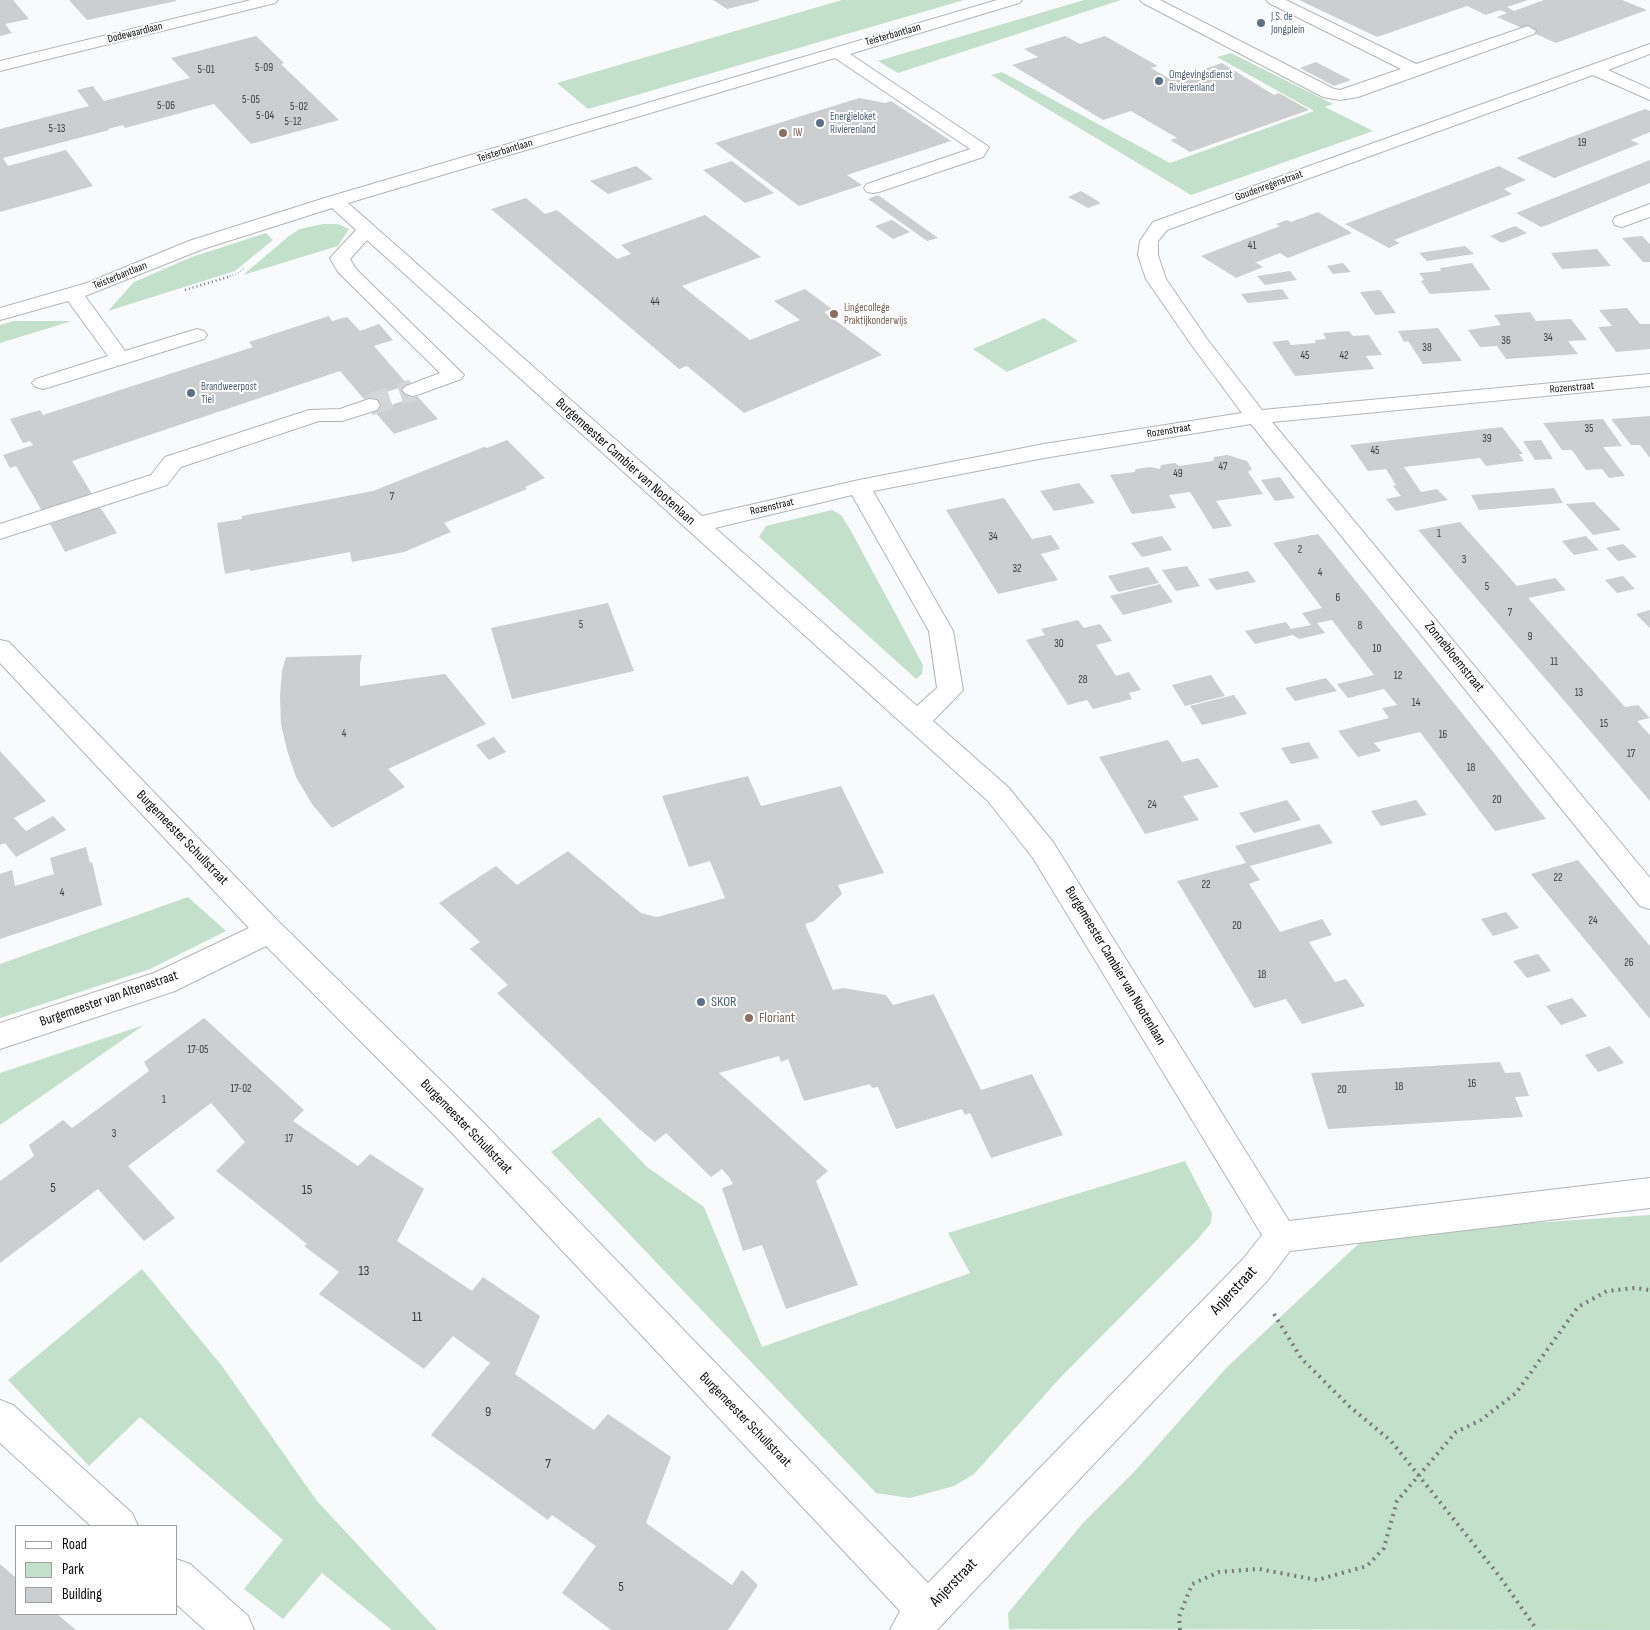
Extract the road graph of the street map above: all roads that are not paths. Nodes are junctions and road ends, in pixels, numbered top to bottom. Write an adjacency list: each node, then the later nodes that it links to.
1 (270, 0): 8 (street, Dodewaardlaan)
2 (1014, 0): 7 (street, Teisterbantlaan)
3 (1148, 0): 10 (street)
4 (1274, 0): 10 (street)
5 (1528, 31): 10 (street)
6 (1650, 48): 9 (street, Goudenregenstraat)
7 (837, 52): 12 (street); 13 (street, Teisterbantlaan)
8 (0, 66)
9 (1592, 69): 11 (street); 25 (street, Goudenregenstraat)
10 (1415, 70)
11 (1650, 95)
12 (873, 188)
13 (335, 201): 16 (street, Burgemeester Cambier van Nootenlaan); 17 (street, Teisterbantlaan)
14 (1650, 210): 15 (street)
15 (1622, 221)
16 (366, 230): 23 (street); 27 (street, Burgemeester Cambier van Nootenlaan)
17 (73, 293): 18 (street, Teisterbantlaan); 20 (street)
18 (0, 314)
19 (197, 335): 20 (street)
20 (121, 359): 22 (street)
21 (1650, 380): 25 (street, Rozenstraat)
22 (43, 383)
23 (413, 390)
24 (369, 405): 28 (street)
25 (1256, 417): 26 (street, Rozenstraat); 31 (street, Zonnebloemstraat)
26 (859, 487): 27 (street, Rozenstraat); 30 (street)
27 (695, 525): 30 (street, Burgemeester Cambier van Nootenlaan)
28 (0, 532)
29 (0, 648): 32 (street, Burgemeester Schullstraat)
30 (917, 721): 35 (street, Burgemeester Cambier van Nootenlaan)
31 (1650, 898)
32 (270, 931): 33 (street, Burgemeester van Altenastraat); 39 (street, Burgemeester Schullstraat)
33 (0, 1036)
34 (1650, 1193): 35 (street)
35 (1281, 1237): 39 (street, Anjerstraat)
36 (0, 1418): 37 (street)
37 (119, 1525)
38 (178, 1580): 40 (street)
39 (918, 1620)
40 (234, 1630)

